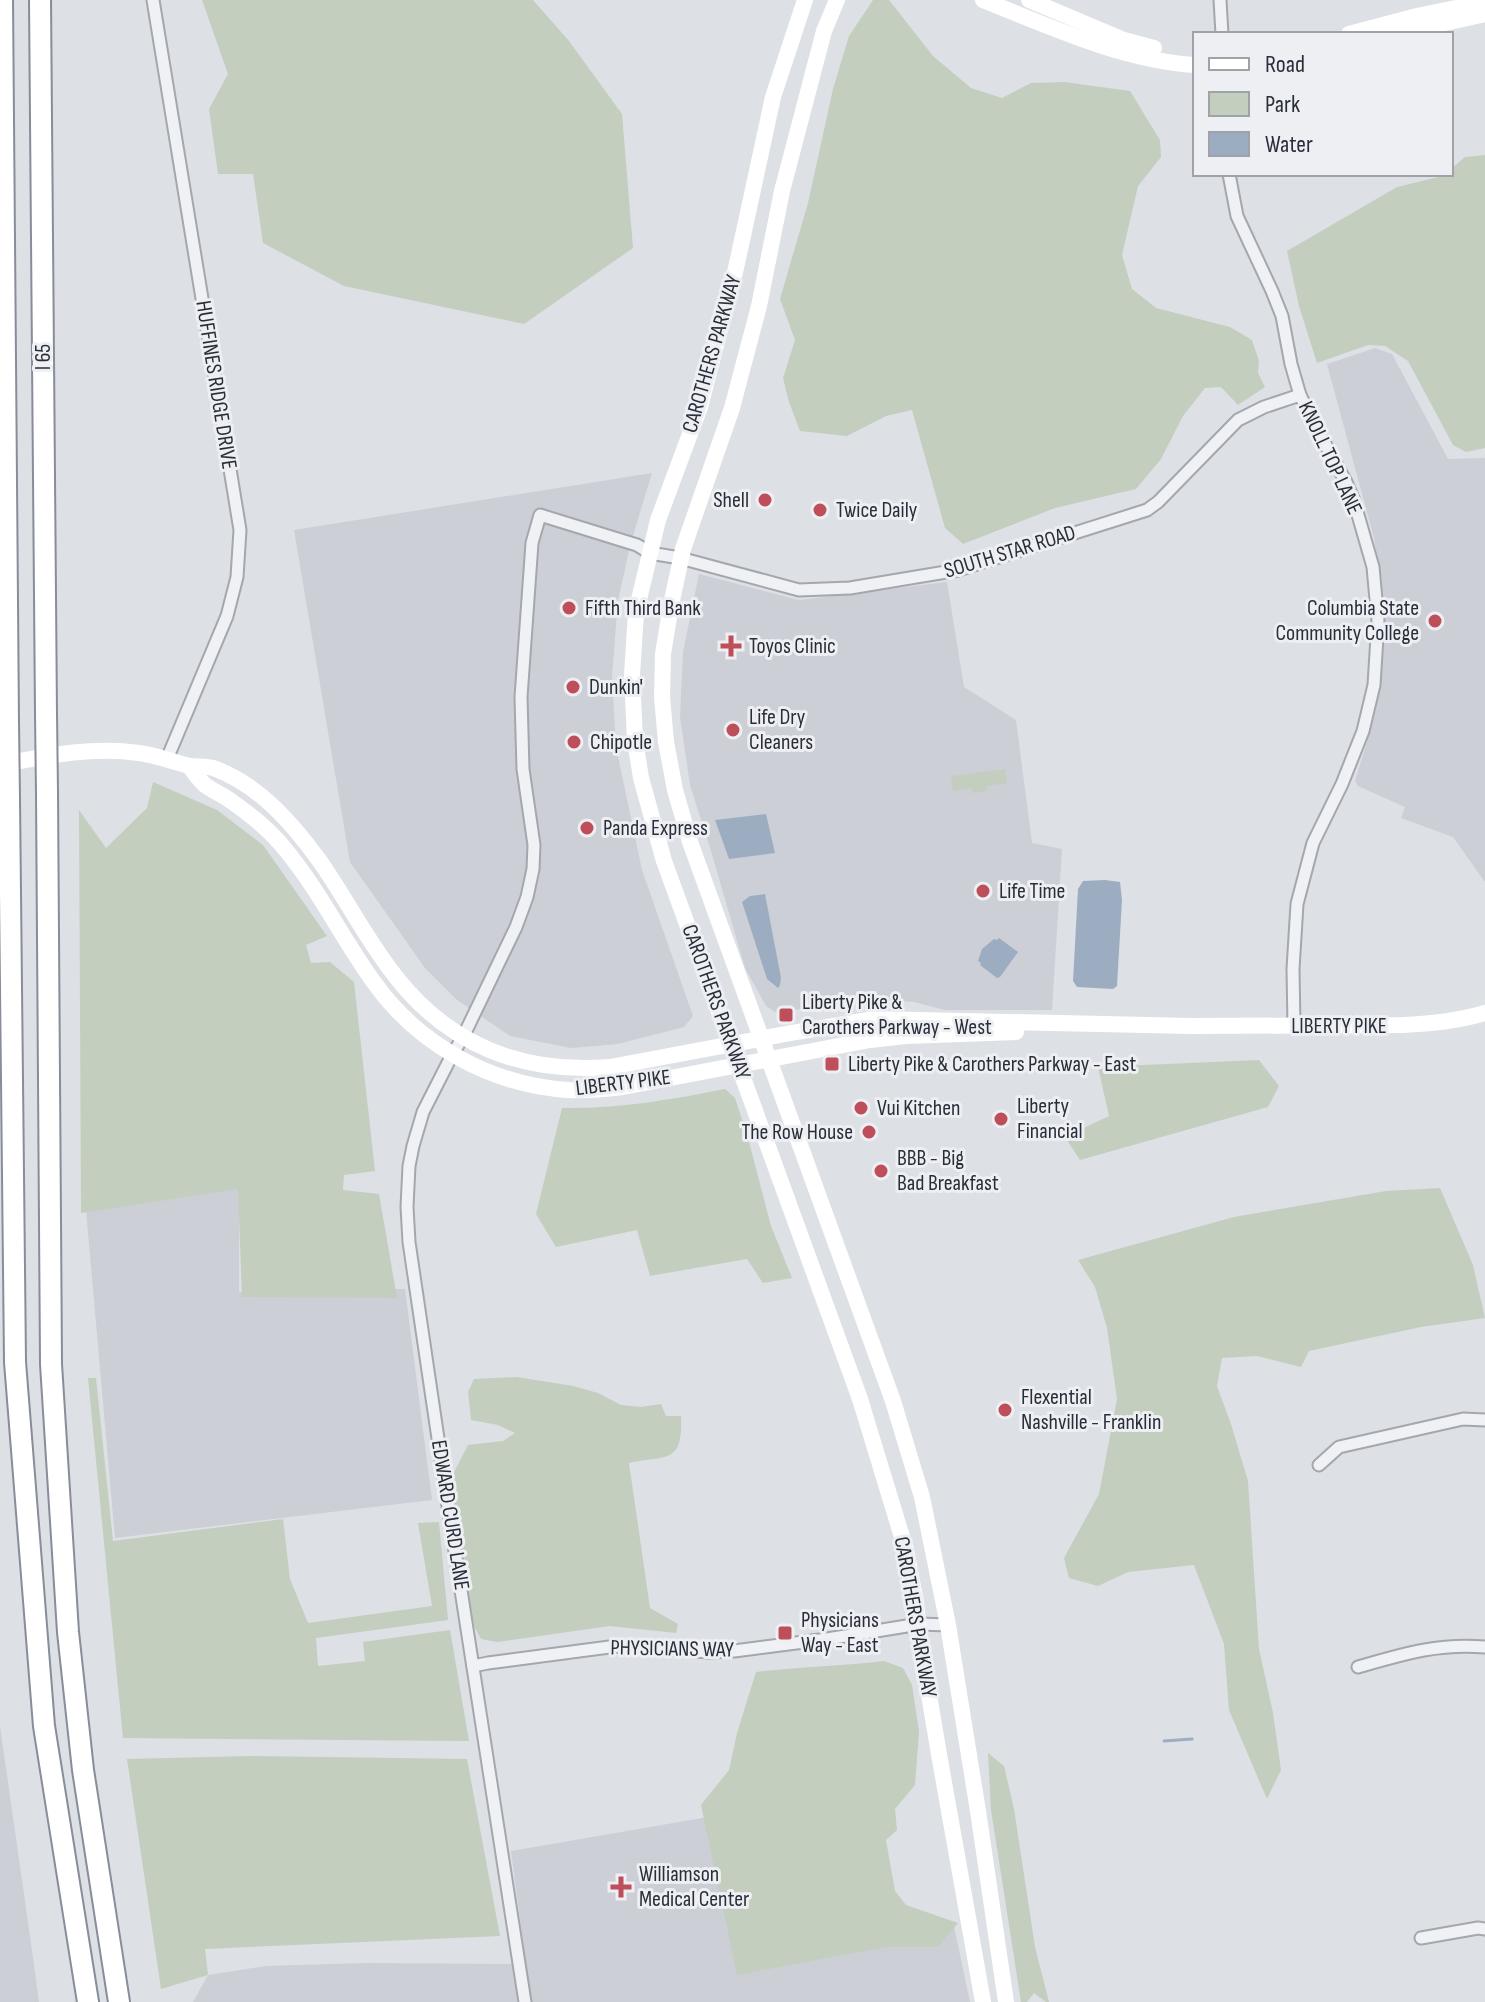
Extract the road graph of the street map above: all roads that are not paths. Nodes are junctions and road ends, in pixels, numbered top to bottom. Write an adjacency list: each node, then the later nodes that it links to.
1 (40, 0): 45 (highway, I 65 / I 65, bridge)
2 (153, 0): 22 (street, HUFFINES RIDGE DRIVE)
3 (805, 0): 20 (main road, CAROTHERS PARKWAY)
4 (837, 0): 21 (main road, CAROTHERS PARKWAY)
5 (983, 0): 11 (main road)
6 (1029, 0): 11 (main road)
7 (1220, 0): 12 (street)
8 (1485, 2): 13 (main road)
9 (1, 4): 46 (highway, I 65, bridge)
10 (1485, 14): 14 (main road)
11 (1062, 23): 15 (main road); 16 (main road)
12 (1222, 32)
13 (1358, 32)
14 (1404, 32)
15 (1193, 54)
16 (1193, 65)
17 (1229, 176): 18 (street, KNOLL TOP LANE)
18 (1300, 395): 21 (street, SOUTH STAR ROAD); 29 (street, KNOLL TOP LANE)
19 (540, 515): 20 (street, SOUTH STAR ROAD); 30 (street, EDWARD CURD LANE)
20 (650, 553): 21 (street, SOUTH STAR ROAD); 32 (main road, CAROTHERS PARKWAY)
21 (680, 558): 31 (main road, CAROTHERS PARKWAY)
22 (167, 759): 23 (main road, LIBERTY PIKE); 24 (main road, LIBERTY PIKE)
23 (0, 765)
24 (189, 766): 25 (main road, LIBERTY PIKE); 26 (main road, LIBERTY PIKE)
25 (361, 923): 26 (main road); 30 (main road, LIBERTY PIKE)
26 (343, 935): 33 (main road, LIBERTY PIKE)
27 (1485, 1013): 29 (main road, LIBERTY PIKE)
28 (1192, 1026): 29 (main road, LIBERTY PIKE); 31 (main road, LIBERTY PIKE); 34 (main road, LIBERTY PIKE)
29 (1294, 1026)
30 (463, 1037): 32 (main road, LIBERTY PIKE); 33 (street, EDWARD CURD LANE)
31 (761, 1039): 32 (main road, LIBERTY PIKE); 34 (main road, CAROTHERS PARKWAY)
32 (730, 1045): 35 (main road, CAROTHERS PARKWAY)
33 (452, 1055): 35 (main road, LIBERTY PIKE); 41 (street, EDWARD CURD LANE)
34 (769, 1060): 35 (main road, LIBERTY PIKE); 38 (main road, CAROTHERS PARKWAY)
35 (738, 1065): 39 (main road, CAROTHERS PARKWAY)
36 (1485, 1420): 37 (street)
37 (1319, 1465)
38 (947, 1618): 39 (street, PHYSICIANS WAY); 51 (main road, CAROTHERS PARKWAY)
39 (919, 1624): 41 (street, PHYSICIANS WAY); 50 (main road, CAROTHERS PARKWAY)
40 (1485, 1647): 42 (street)
41 (473, 1666): 49 (street, EDWARD CURD LANE)
42 (1358, 1667)
43 (1485, 1929): 44 (street)
44 (1421, 1938)
45 (111, 1954): 47 (highway, I 65); 48 (highway)
46 (88, 2002)
47 (119, 2002)
48 (132, 2002)
49 (525, 2002)
50 (983, 2002)
51 (1006, 2002)

